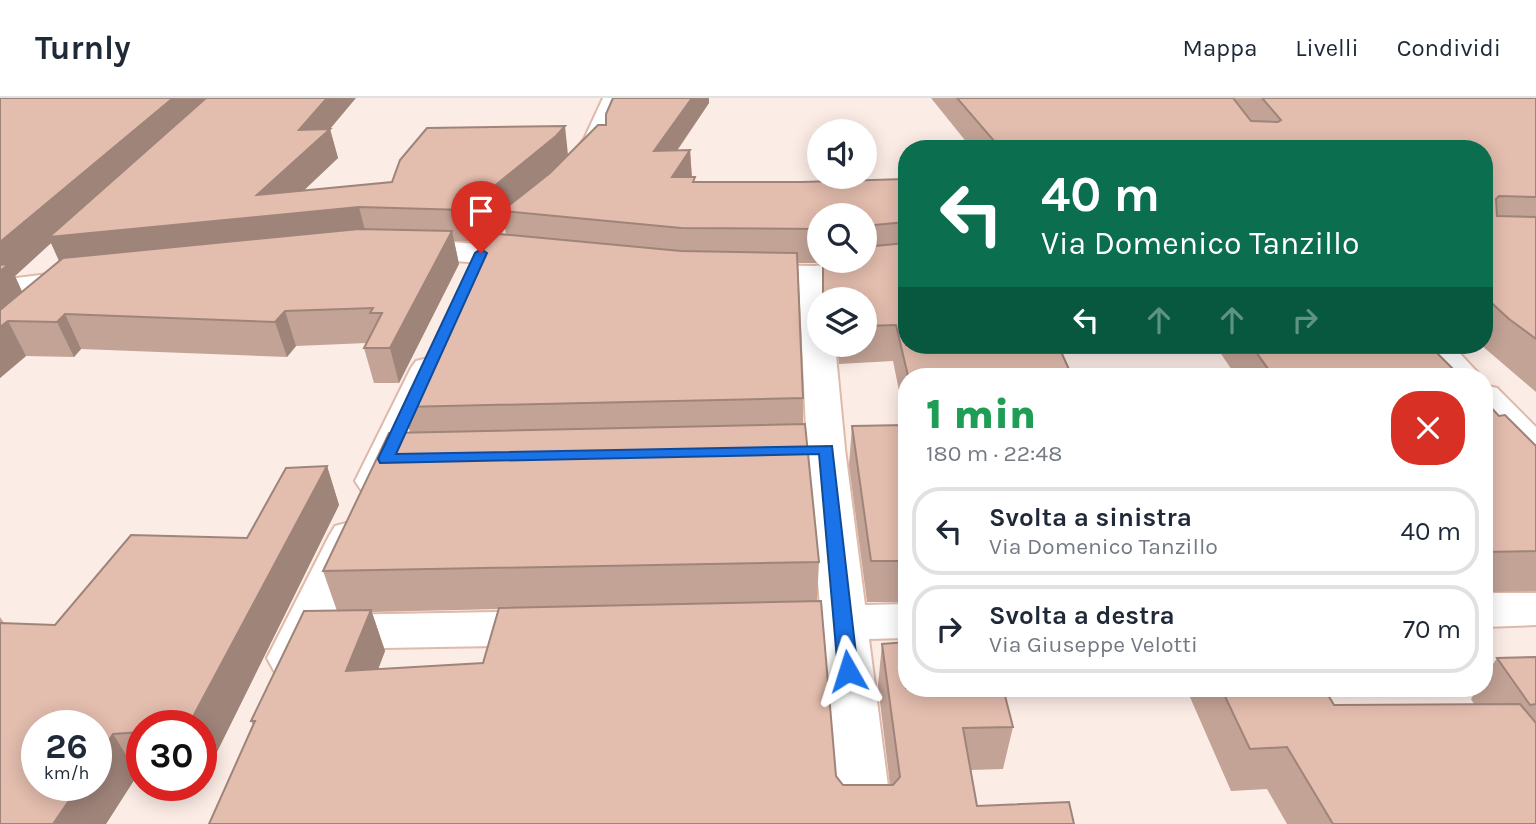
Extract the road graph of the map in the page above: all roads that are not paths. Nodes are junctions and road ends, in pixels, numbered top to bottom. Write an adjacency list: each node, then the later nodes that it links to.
1 (614, 98): 2 (street)
2 (553, 190)
3 (493, 241): 4 (street); 5 (street); 10 (street)
4 (379, 250)
5 (562, 261)
6 (898, 267): 8 (street)
7 (723, 273): 8 (street)
8 (814, 275): 18 (street)
9 (107, 276): 11 (street)
10 (464, 289)
11 (18, 296)
12 (442, 338): 26 (street)
13 (1442, 354): 14 (street)
14 (1456, 368)
15 (1493, 405): 17 (street)
16 (1493, 434): 17 (street)
17 (1528, 440)
18 (846, 448): 19 (street); 23 (street)
19 (785, 450)
20 (1536, 609): 21 (street)
21 (1493, 610)
22 (898, 621): 23 (street)
23 (843, 622): 24 (street); 28 (street)
24 (732, 625)
25 (580, 627): 26 (street)
26 (303, 633): 27 (street)
27 (275, 692)
28 (864, 817)

